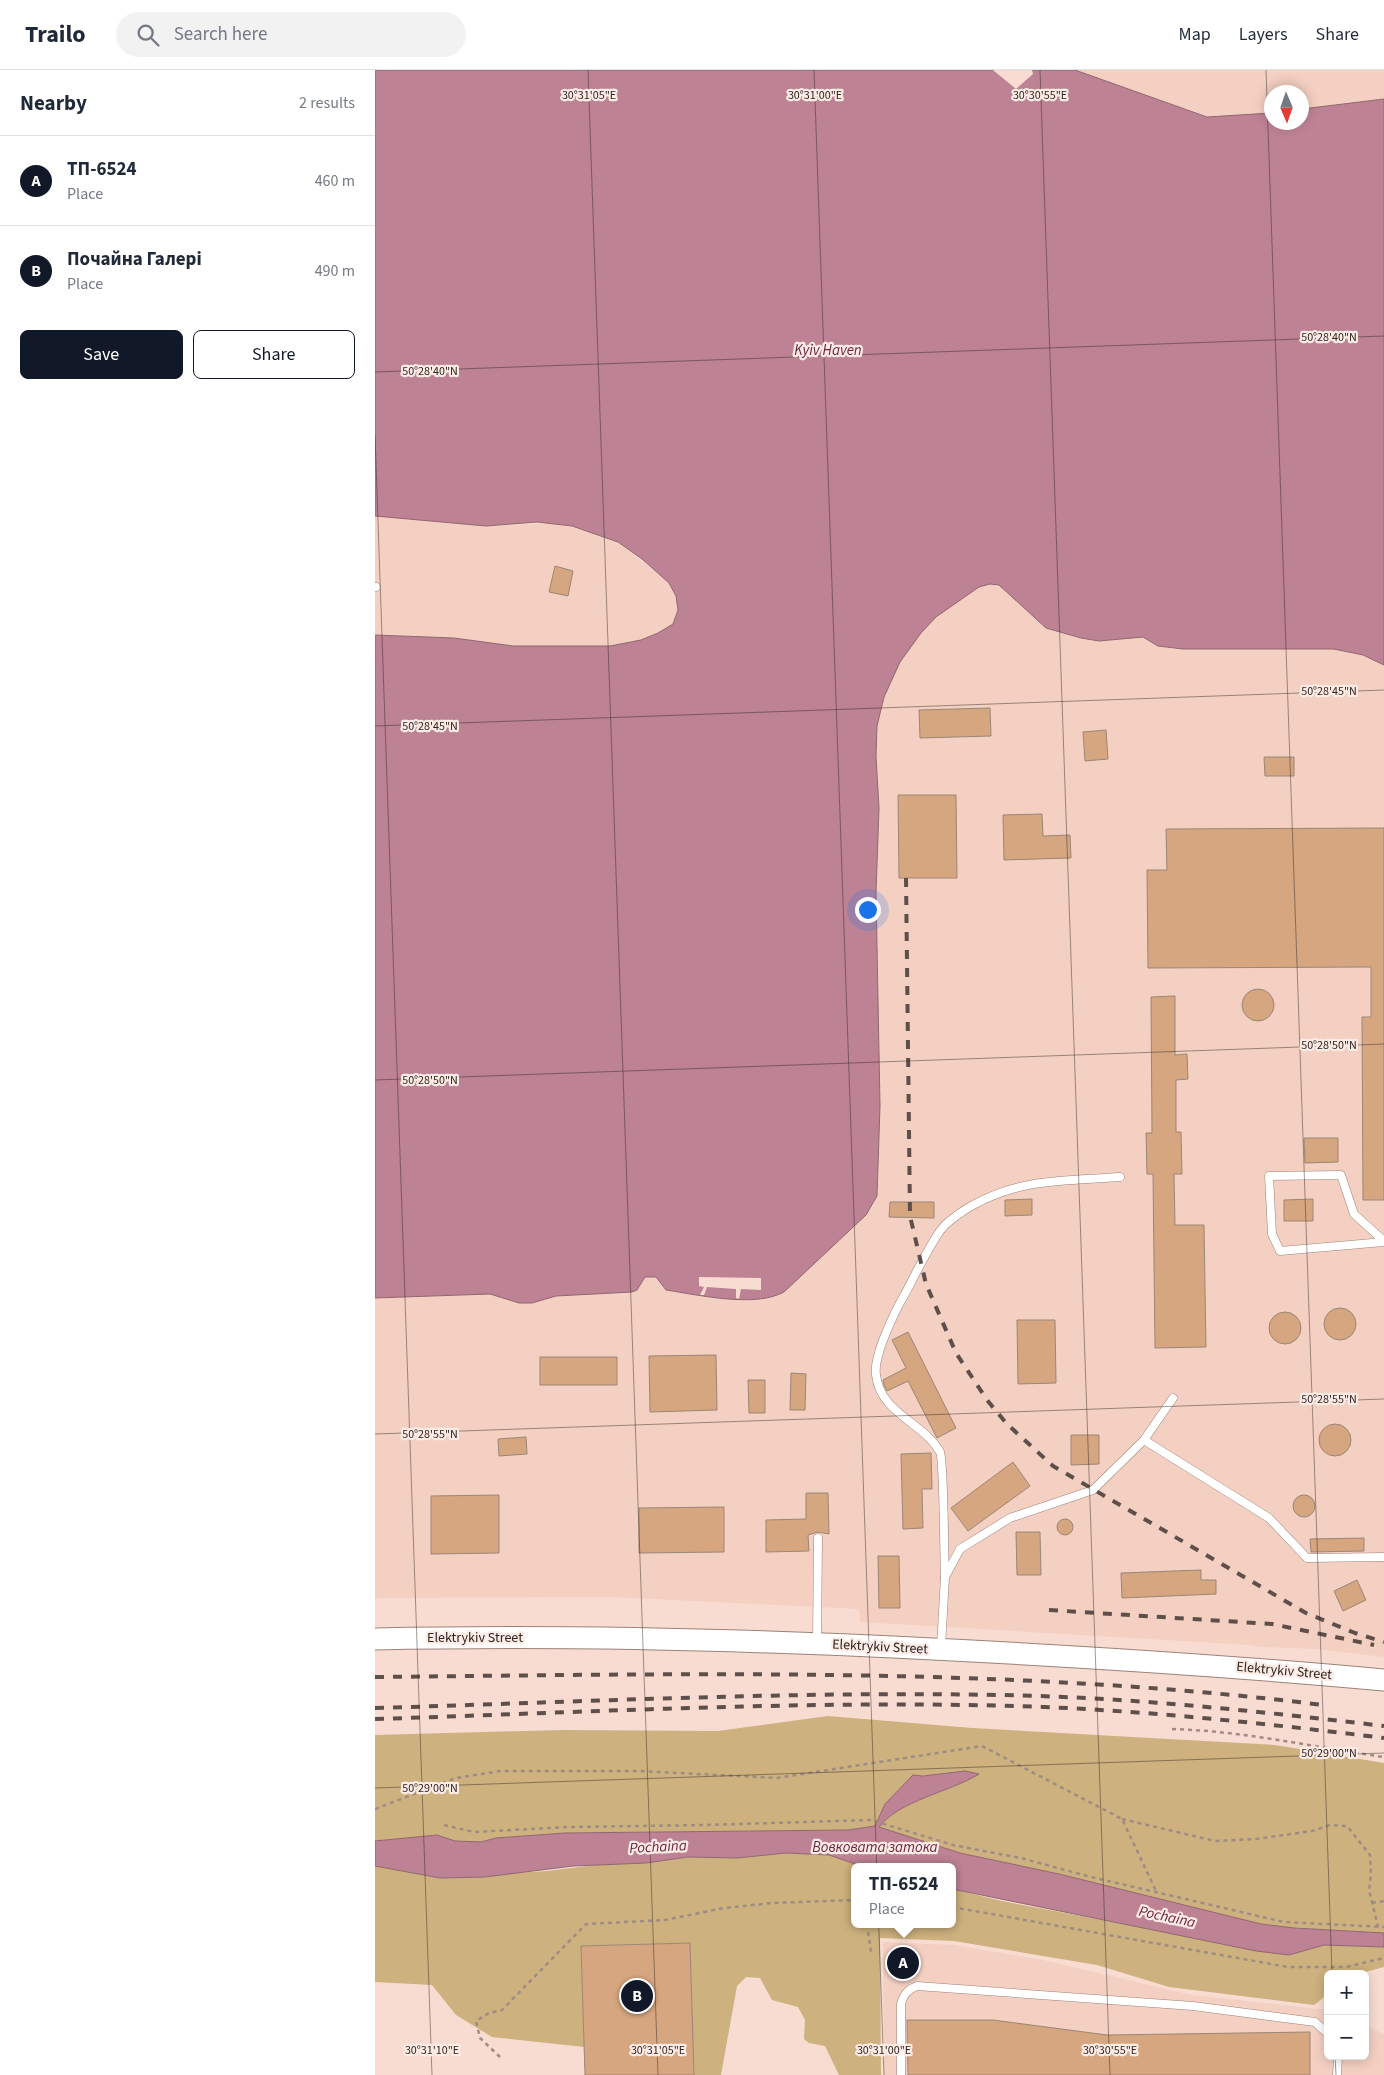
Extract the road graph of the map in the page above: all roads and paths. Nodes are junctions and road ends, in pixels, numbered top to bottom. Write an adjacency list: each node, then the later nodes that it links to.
1 (1119, 1178): 7 (lane)
2 (1384, 1241): 2 (lane)
3 (1173, 1398): 4 (lane)
4 (1144, 1440): 6 (lane); 7 (lane)
5 (818, 1538): 9 (lane)
6 (1384, 1557)
7 (945, 1577): 10 (lane)
8 (375, 1640): 9 (street, Elektrykiv Street)
9 (817, 1644): 10 (street, Elektrykiv Street)
10 (941, 1650): 11 (street, Elektrykiv Street)
11 (1384, 1680)
12 (1172, 1728): 13 (path)
13 (1384, 1757)
14 (375, 1809): 15 (path)
15 (1122, 1819): 17 (path); 20 (path)
16 (444, 1825): 17 (path)
17 (1157, 1893): 22 (path)
18 (851, 1900): 28 (path)
19 (1384, 1901): 20 (path)
20 (1372, 1903): 22 (path)
21 (956, 1907): 26 (path)
22 (1378, 1927): 23 (path)
23 (1384, 1927)
24 (868, 1928): 25 (path)
25 (871, 1952)
26 (1384, 1958)
27 (1324, 2030): 30 (lane)
28 (499, 2057)
29 (1339, 2060): 31 (lane)
30 (901, 2075)
31 (1337, 2075)

